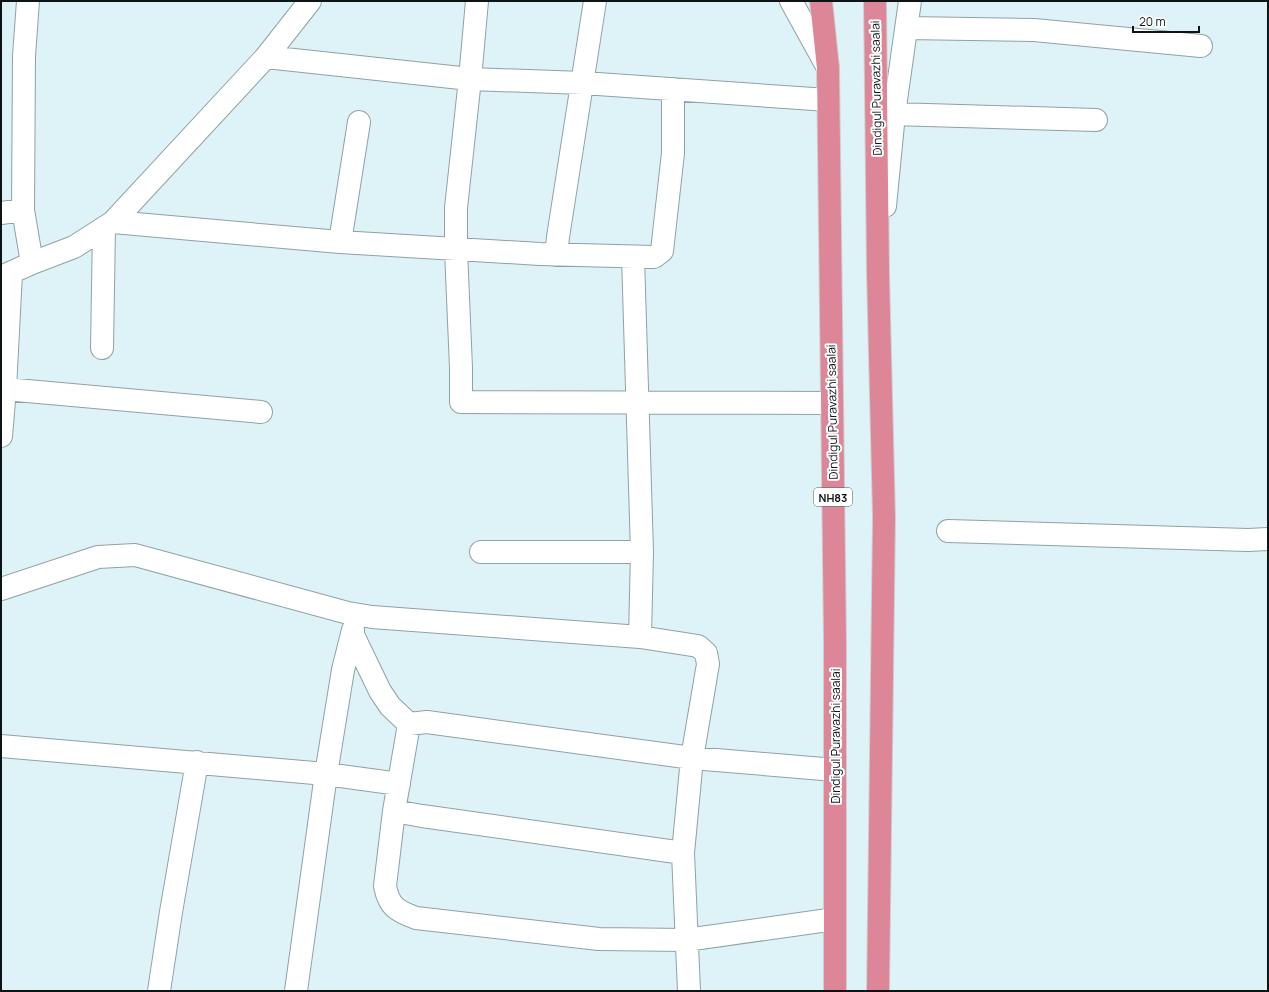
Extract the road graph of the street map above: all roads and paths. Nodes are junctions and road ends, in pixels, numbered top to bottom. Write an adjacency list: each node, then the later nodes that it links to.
1 (28, 1): 20 (street)
2 (310, 1): 11 (street)
3 (477, 1): 13 (street)
4 (595, 1): 14 (street)
5 (791, 1): 12 (street)
6 (822, 1): 12 (highway, Dindigul Puravazhi saalai / NH83)
7 (875, 1): 28 (highway, Dindigul Puravazhi saalai)
8 (910, 1): 9 (street)
9 (907, 28): 10 (street); 17 (street)
10 (1201, 46)
11 (266, 57): 13 (street); 22 (street)
12 (828, 68): 16 (highway, Dindigul Puravazhi saalai / NH83)
13 (470, 79): 14 (street); 24 (street)
14 (582, 83): 15 (street); 25 (street)
15 (673, 89): 16 (street); 26 (street)
16 (828, 100): 33 (highway, Dindigul Puravazhi saalai / NH83)
17 (894, 114): 18 (street); 28 (street)
18 (1096, 120)
19 (359, 122): 23 (street)
20 (23, 210): 21 (street); 27 (street)
21 (1, 213)
22 (108, 225): 23 (street); 27 (street); 30 (street)
23 (340, 242): 24 (street)
24 (456, 250): 25 (street); 32 (street)
25 (556, 255): 26 (street)
26 (634, 258): 32 (street)
27 (32, 263): 29 (street)
28 (878, 274): 58 (highway, Dindigul Puravazhi saalai)
29 (6, 275): 31 (street)
30 (102, 348)
31 (5, 390): 34 (street); 35 (street)
32 (637, 403): 33 (street); 39 (street)
33 (832, 403): 47 (highway, Dindigul Puravazhi saalai / NH83)
34 (261, 412)
35 (1, 436)
36 (948, 531): 37 (street)
37 (1268, 538)
38 (481, 552): 39 (street)
39 (642, 552): 42 (street)
40 (1, 589): 41 (street)
41 (354, 625): 42 (street); 43 (street); 48 (street)
42 (640, 637): 45 (street)
43 (408, 724): 45 (street); 49 (street)
44 (1, 746): 46 (street)
45 (692, 758): 47 (street); 51 (street)
46 (197, 762): 48 (street); 54 (street)
47 (835, 770): 52 (highway, Dindigul Puravazhi saalai / NH83)
48 (326, 774): 49 (street); 55 (street)
49 (399, 784): 50 (street)
50 (394, 811): 51 (street); 53 (street)
51 (683, 852): 53 (street)
52 (835, 919): 53 (street); 57 (highway, Dindigul Puravazhi saalai / NH83)
53 (686, 940): 56 (street)
54 (159, 991)
55 (296, 991)
56 (689, 991)
57 (835, 991)
58 (878, 991)

